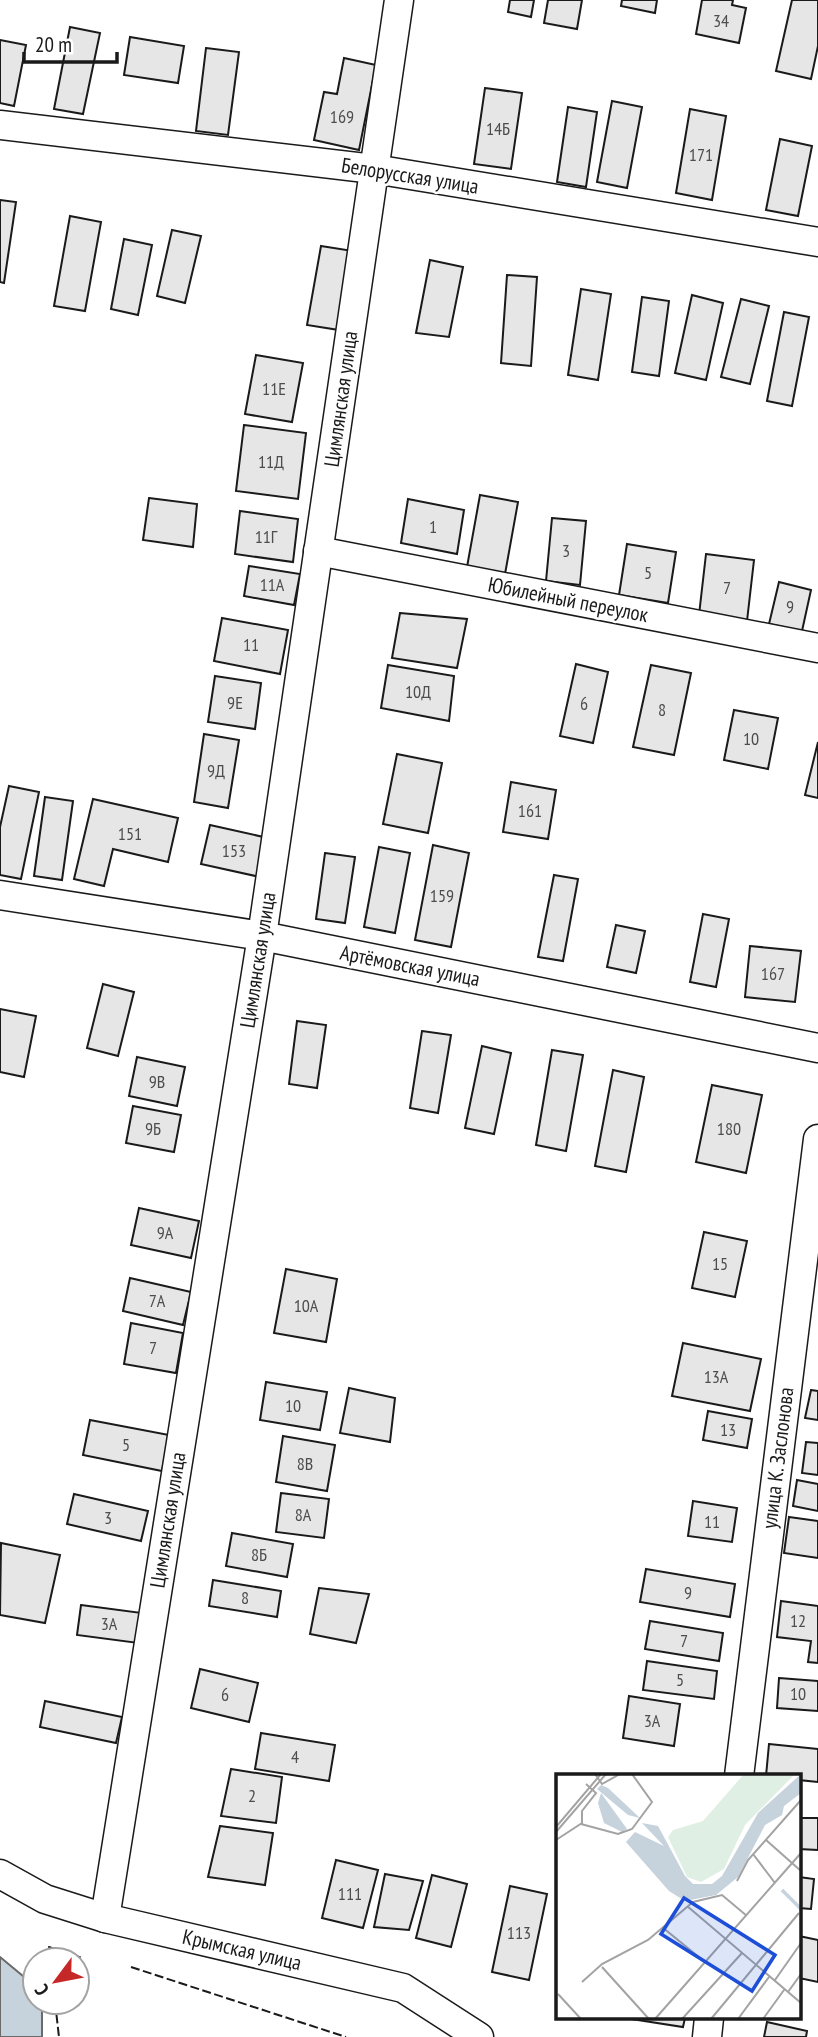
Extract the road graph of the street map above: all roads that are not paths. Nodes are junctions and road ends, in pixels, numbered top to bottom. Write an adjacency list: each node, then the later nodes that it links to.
1 (399, 0): 3 (street, Цимлянская улица)
2 (0, 125): 3 (street, Белорусская улица)
3 (374, 169): 4 (street, Белорусская улица); 5 (street, Цимлянская улица)
4 (818, 242)
5 (318, 551): 6 (street, Юбилейный переулок); 8 (street, Цимлянская улица)
6 (818, 648)
7 (0, 895): 8 (street, Артёмовская улица)
8 (262, 936): 9 (street, Артёмовская улица); 13 (street, Цимлянская улица)
9 (818, 1048)
10 (818, 1139): 11 (street, улица К. Заслонова)
11 (739, 1774)
12 (0, 1874): 13 (street, Крымская улица)
13 (105, 1918): 14 (street, Крымская улица)
14 (479, 2037)

